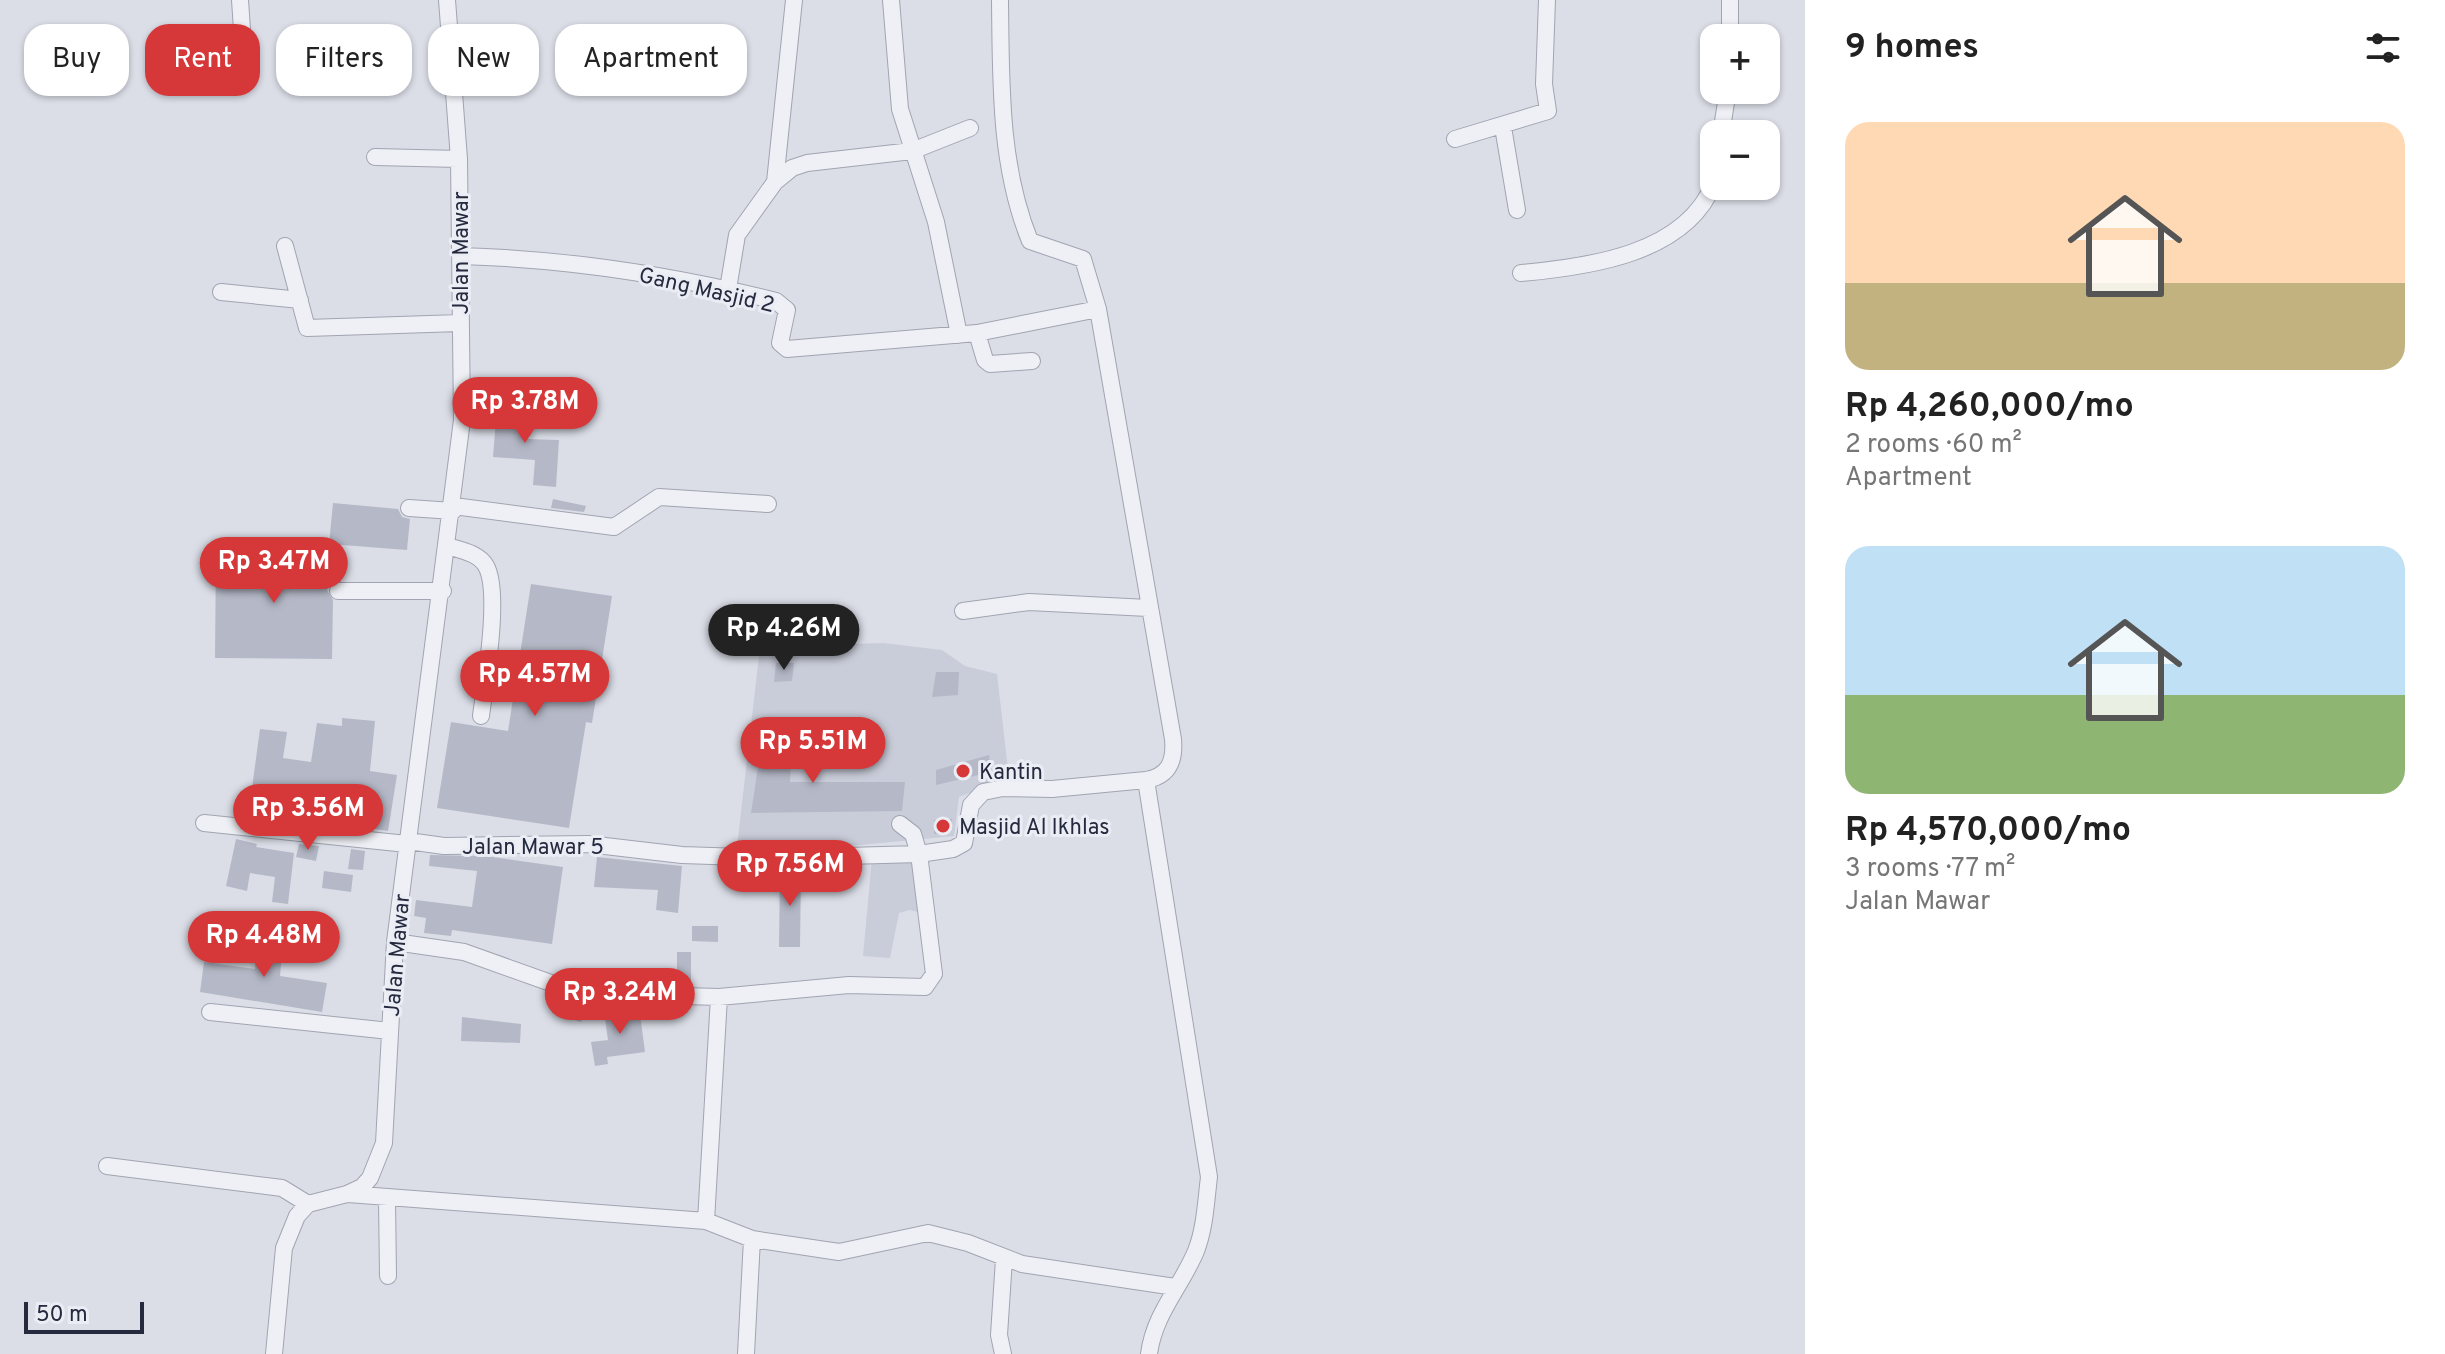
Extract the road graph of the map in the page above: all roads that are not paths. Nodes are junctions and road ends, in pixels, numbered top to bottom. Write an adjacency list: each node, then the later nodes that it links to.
1 (240, 0): 8 (street)
2 (447, 0): 15 (street, Jalan Mawar)
3 (794, 0): 16 (street)
4 (891, 0): 13 (street)
5 (1000, 0): 25 (street)
6 (1547, 0): 10 (street)
7 (1730, 0): 9 (street)
8 (242, 24)
9 (1730, 24)
10 (1503, 127): 12 (street); 18 (street)
11 (970, 128): 13 (street)
12 (1455, 139)
13 (912, 151): 16 (street); 28 (street)
14 (375, 157): 15 (street)
15 (459, 159): 20 (street, Jalan Mawar)
16 (775, 182): 22 (street)
17 (1704, 200): 21 (street)
18 (1517, 210)
19 (285, 246): 24 (street)
20 (461, 256): 22 (street, Gang Masjid 2); 26 (street, Jalan Mawar)
21 (1521, 273)
22 (728, 289): 28 (street, Gang Masjid 2)
23 (221, 292): 24 (street)
24 (300, 300): 26 (street)
25 (1098, 309): 27 (street, Gang Masjid 2); 36 (street)
26 (460, 323): 32 (street, Jalan Mawar)
27 (977, 333): 28 (street, Gang Masjid 2); 29 (street)
28 (959, 335)
29 (1032, 361)
30 (768, 504): 32 (street)
31 (409, 508): 32 (street)
32 (453, 509): 33 (street, Jalan Mawar)
33 (447, 546): 35 (street, Jalan Mawar); 38 (street)
34 (338, 591): 35 (street)
35 (443, 591): 42 (street, Jalan Mawar)
36 (1148, 608): 37 (street); 39 (street)
37 (963, 611)
38 (481, 716)
39 (1146, 780): 43 (street, Jalan Mawar 5); 56 (street)
40 (204, 823): 42 (street, Jalan Mawar 5)
41 (900, 824): 43 (street)
42 (407, 843): 43 (street, Jalan Mawar 5); 44 (street, Jalan Mawar)
43 (919, 854): 45 (street)
44 (395, 942): 45 (street); 47 (street, Jalan Mawar)
45 (719, 997): 52 (street)
46 (210, 1012): 47 (street)
47 (390, 1031): 49 (street, Jalan Mawar)
48 (107, 1166): 51 (street)
49 (347, 1194): 50 (street); 51 (street)
50 (387, 1199): 52 (street); 55 (street)
51 (308, 1204): 57 (street)
52 (706, 1221): 53 (street)
53 (752, 1239): 54 (street); 58 (street)
54 (1004, 1259): 56 (street); 59 (street)
55 (388, 1276)
56 (1175, 1287): 60 (street)
57 (274, 1354)
58 (746, 1354)
59 (1003, 1354)
60 (1149, 1354)

